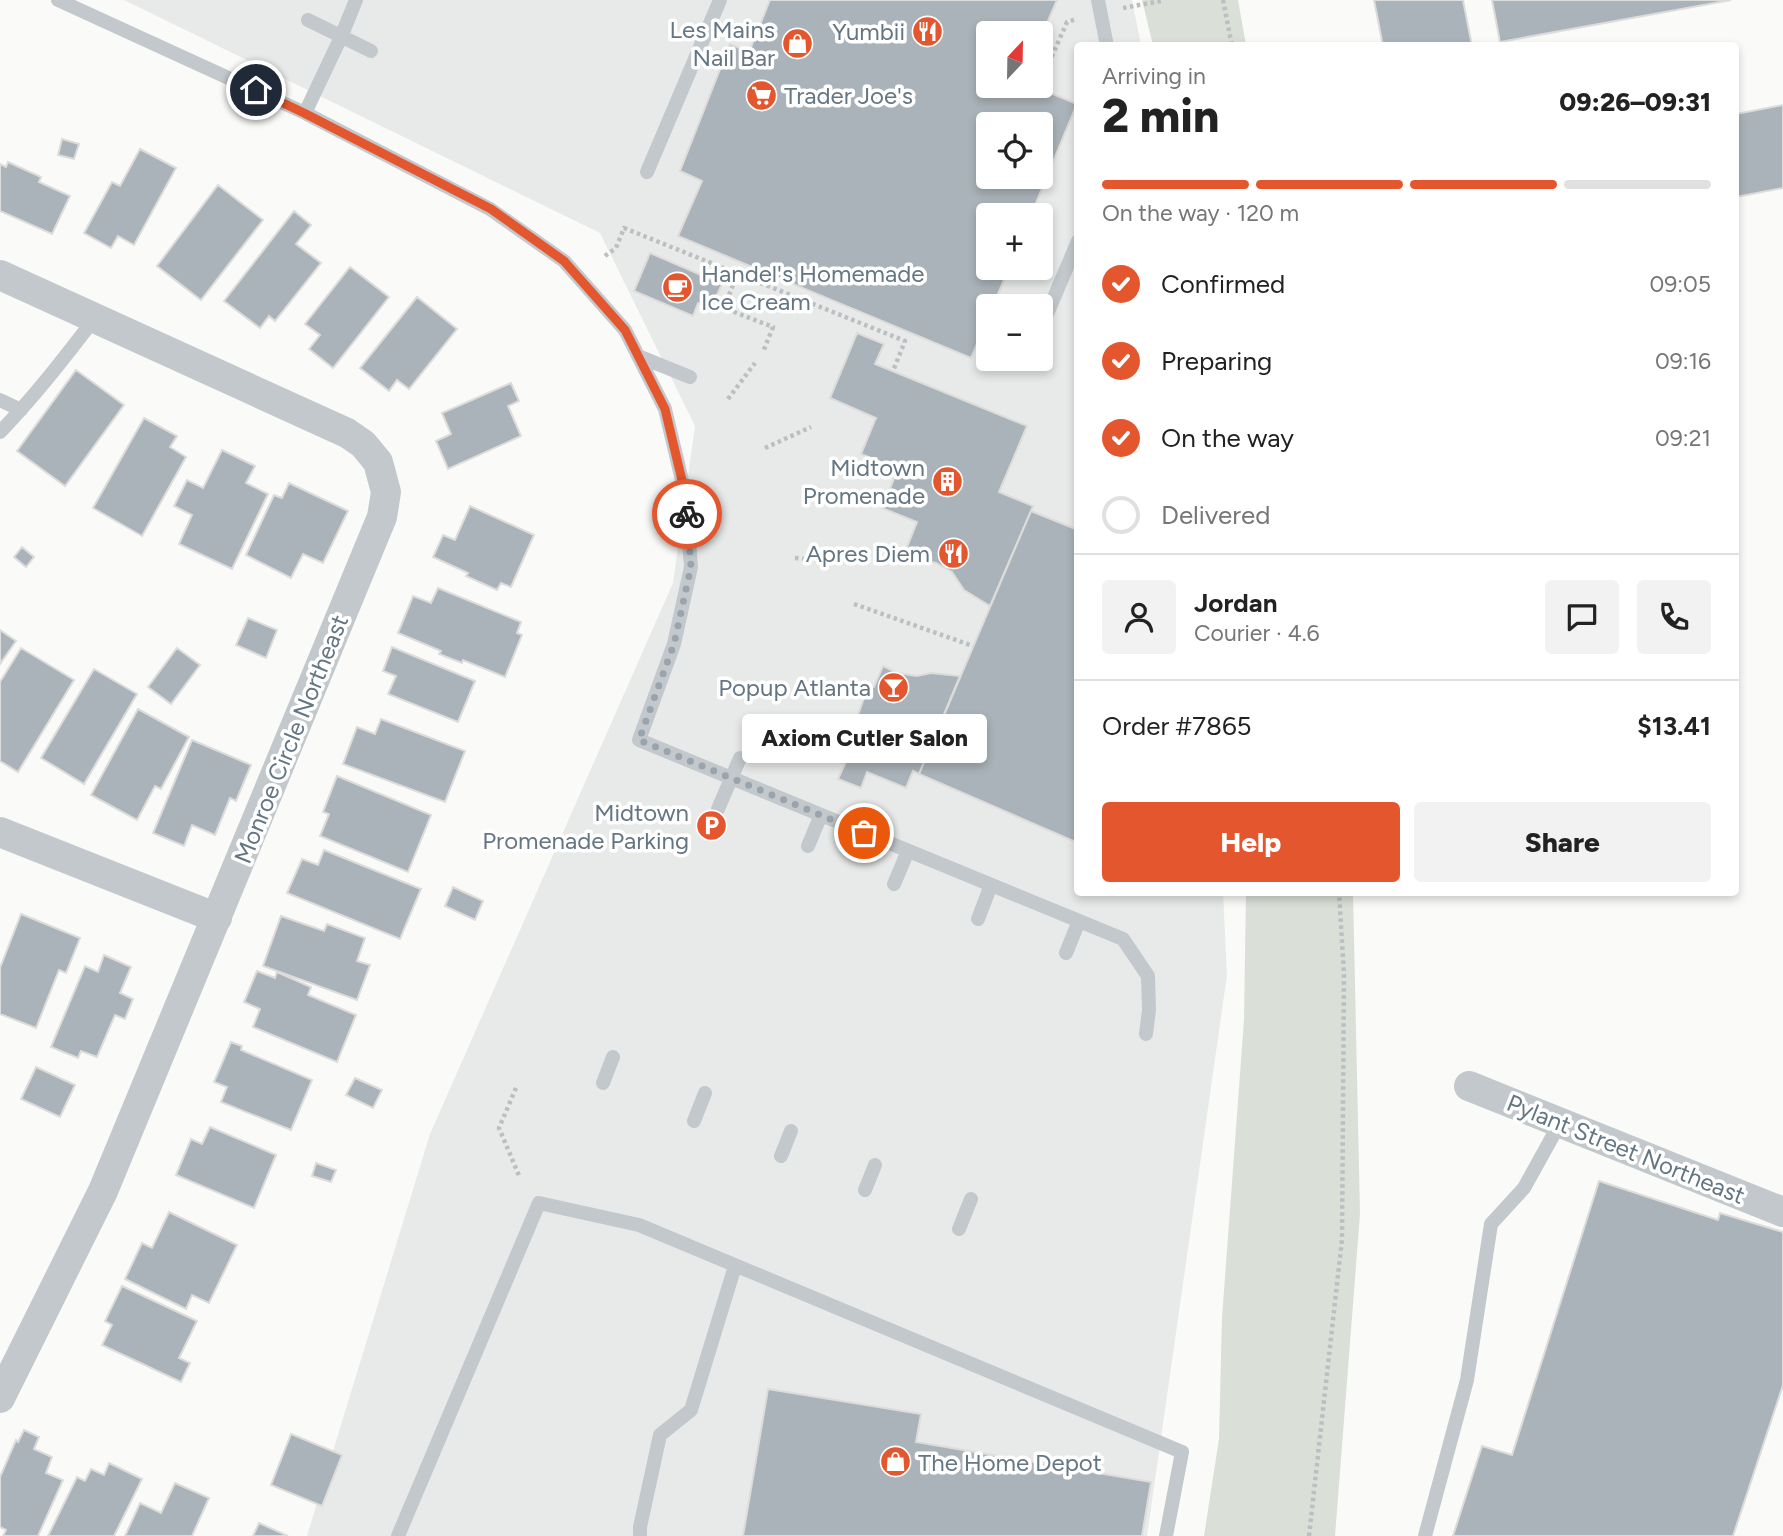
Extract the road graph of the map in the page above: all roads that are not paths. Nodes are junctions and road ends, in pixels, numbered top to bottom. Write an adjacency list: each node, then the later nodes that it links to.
1 (58, 0): 9 (lane)
2 (356, 0): 6 (lane)
3 (720, 0): 10 (lane)
4 (1099, 6): 7 (lane)
5 (308, 20): 6 (lane)
6 (341, 37): 8 (lane); 9 (lane)
7 (1106, 42)
8 (371, 51)
9 (304, 113): 15 (lane)
10 (647, 172)
11 (1074, 250): 13 (lane)
12 (0, 275): 14 (street, Monroe Circle Northeast)
13 (1053, 300)
14 (95, 318): 18 (lane); 29 (street, Monroe Circle Northeast)
15 (638, 356): 16 (lane); 21 (lane)
16 (690, 377)
17 (0, 400): 18 (lane)
18 (21, 410): 19 (lane)
19 (0, 432)
20 (740, 758): 21 (lane)
21 (732, 778): 22 (lane); 23 (lane)
22 (718, 809)
23 (821, 815): 25 (lane); 26 (lane)
24 (0, 832): 29 (street)
25 (808, 846)
26 (908, 850): 27 (lane); 28 (lane)
27 (894, 884)
28 (991, 885): 30 (lane); 31 (lane)
29 (217, 918): 48 (street, Monroe Circle Northeast)
30 (978, 919)
31 (1079, 921): 32 (lane); 33 (lane)
32 (1066, 953)
33 (1146, 1034)
34 (613, 1057): 35 (lane)
35 (603, 1083)
36 (1469, 1086): 39 (street, Pylant Street Northeast)
37 (705, 1093): 38 (lane)
38 (694, 1121)
39 (1559, 1123): 45 (street, Pylant Street Northeast); 52 (lane)
40 (791, 1131): 41 (lane)
41 (781, 1156)
42 (875, 1165): 43 (lane)
43 (865, 1190)
44 (971, 1199): 46 (lane)
45 (1783, 1212)
46 (959, 1228)
47 (735, 1266): 49 (lane); 50 (lane); 51 (lane)
48 (0, 1398)
49 (398, 1536)
50 (640, 1536)
51 (1166, 1536)
52 (1425, 1536)

